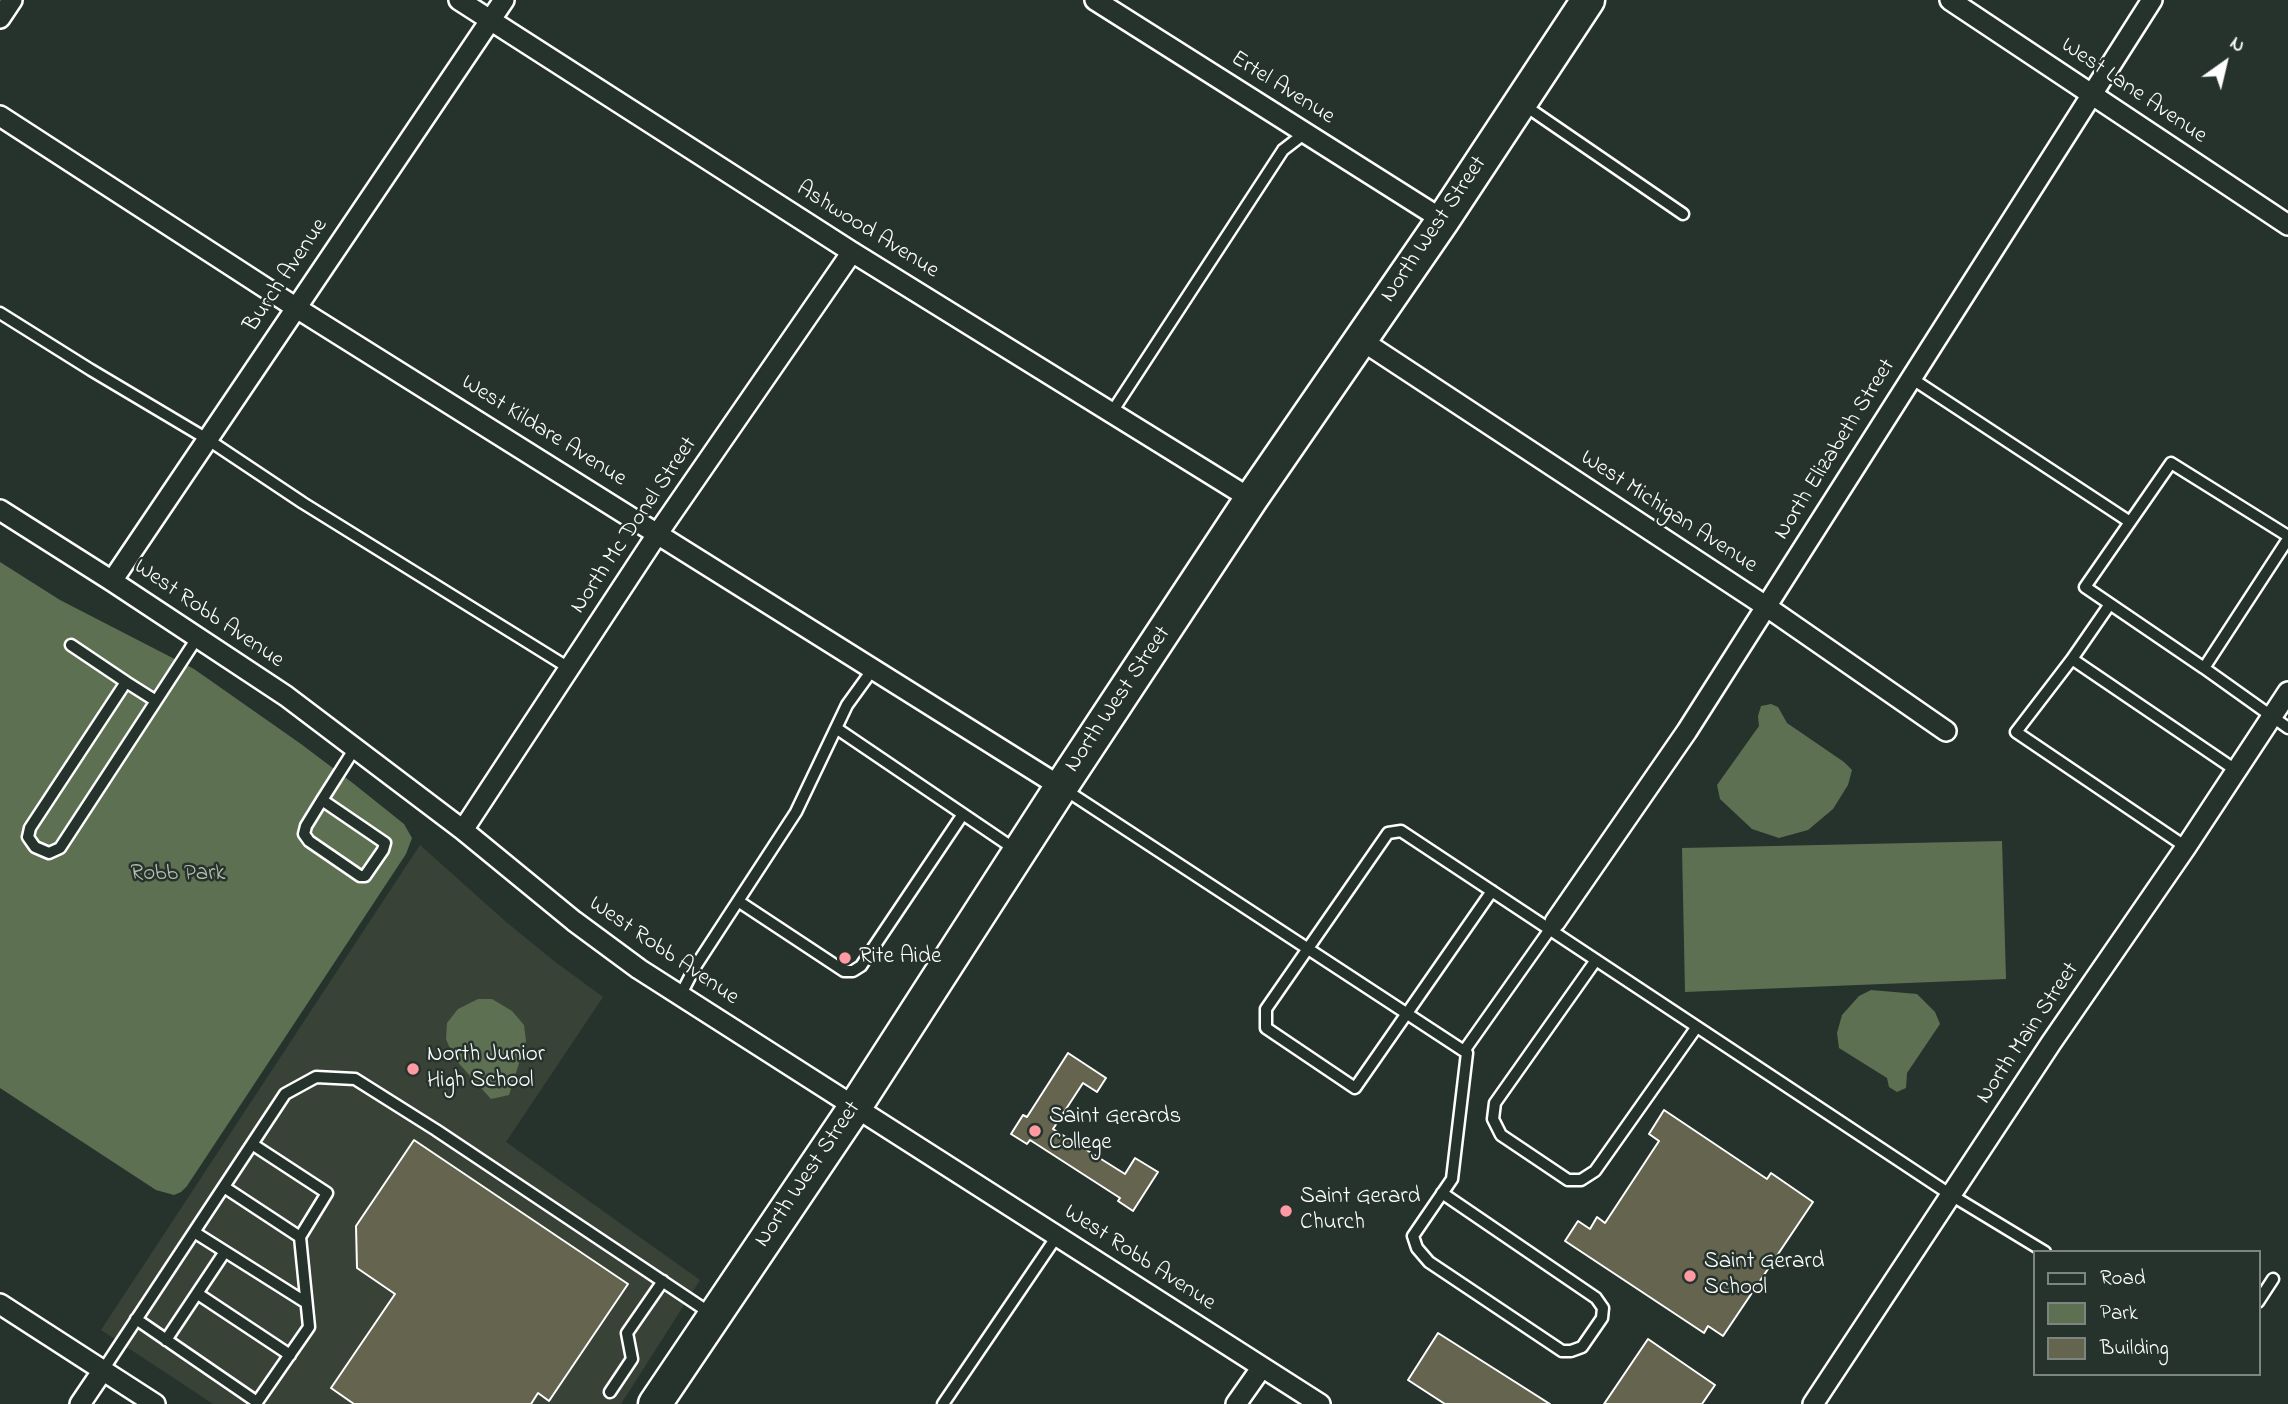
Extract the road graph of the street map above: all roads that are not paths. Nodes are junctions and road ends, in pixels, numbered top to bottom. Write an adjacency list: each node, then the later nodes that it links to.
1 (12, 0): 8 (street)
2 (459, 0): 9 (street, Ashwood Avenue)
3 (504, 0): 9 (street, Burch Avenue)
4 (1095, 0): 13 (street, Ertel Avenue)
5 (1588, 0): 11 (main road, North West Street)
6 (1950, 0): 10 (street, West Lane Avenue)
7 (2152, 0): 10 (street, North Elizabeth Street)
8 (0, 18)
9 (490, 20): 17 (street, Ashwood Avenue); 18 (street, Burch Avenue)
10 (2091, 93): 16 (street, West Lane Avenue); 21 (street, North Elizabeth Street)
11 (1520, 103): 14 (lane); 15 (main road, North West Street)
12 (0, 116): 18 (street, West Kildare Avenue)
13 (1305, 133): 15 (street, Ertel Avenue); 22 (lane)
14 (1683, 214)
15 (1443, 220): 20 (main road, North West Street)
16 (2288, 225)
17 (852, 252): 22 (street, Ashwood Avenue); 27 (street, North Mc Donel Street)
18 (295, 307): 23 (street, Burch Avenue); 27 (street, West Kildare Avenue)
19 (0, 313): 23 (lane)
20 (1360, 340): 24 (main road, North West Street); 31 (street, West Michigan Avenue)
21 (1910, 377): 26 (lane); 31 (street, North Elizabeth Street)
22 (1112, 412): 24 (street, Ashwood Avenue)
23 (207, 439): 29 (street, Burch Avenue); 35 (lane)
24 (1251, 499): 46 (main road, North West Street)
25 (0, 510): 29 (street, West Robb Avenue)
26 (2130, 522): 28 (lane); 30 (lane)
27 (659, 533): 35 (street, North Mc Donel Street); 36 (street, West Kildare Avenue)
28 (2288, 538): 37 (lane)
29 (112, 581): 32 (street, West Robb Avenue)
30 (2110, 604): 34 (lane); 37 (lane)
31 (1767, 607): 43 (street, West Michigan Avenue); 54 (street, North Elizabeth Street)
32 (197, 638): 40 (lane); 44 (street, West Robb Avenue)
33 (71, 645): 38 (lane)
34 (2072, 659): 45 (lane); 50 (lane)
35 (569, 668): 49 (street, North Mc Donel Street)
36 (874, 668): 42 (lane); 46 (street, West Kildare Avenue)
37 (2204, 668): 41 (lane)
38 (126, 682): 40 (lane); 40 (lane)
39 (2288, 692): 41 (street, North Main Street)
40 (156, 701)
41 (2280, 722): 45 (street, North Main Street)
42 (836, 728): 48 (lane); 53 (lane)
43 (1945, 732)
44 (355, 748): 47 (lane); 49 (street, West Robb Avenue)
45 (2237, 771): 50 (street, North Main Street)
46 (1061, 787): 51 (main road, North West Street); 55 (lane)
47 (322, 800): 47 (lane)
48 (963, 814): 51 (lane); 53 (lane)
49 (463, 830): 57 (street, West Robb Avenue)
50 (2186, 847): 65 (street, North Main Street)
51 (1019, 852): 61 (main road, North West Street)
52 (1492, 891): 54 (lane); 55 (lane); 58 (lane)
53 (738, 901): 57 (lane)
54 (1553, 926): 56 (lane); 60 (lane)
55 (1308, 949): 58 (lane); 58 (lane)
56 (1596, 960): 59 (lane); 59 (lane)
57 (680, 996): 61 (street, West Robb Avenue)
58 (1406, 1013): 60 (lane)
59 (1696, 1028): 65 (lane)
60 (1464, 1051): 64 (lane)
61 (855, 1107): 67 (street, West Robb Avenue); 77 (main road, North West Street)
62 (252, 1144): 63 (lane); 68 (lane); 72 (lane)
63 (224, 1187): 66 (lane); 68 (lane)
64 (1443, 1193): 64 (lane)
65 (1951, 1195): 69 (lane); 90 (street, North Main Street)
66 (194, 1232): 70 (lane); 78 (lane)
67 (1056, 1236): 81 (street, West Robb Avenue); 87 (lane)
68 (300, 1237): 75 (lane)
69 (2042, 1250)
70 (224, 1253): 73 (lane); 75 (lane)
71 (2273, 1279): 74 (lane)
72 (663, 1280): 77 (lane); 83 (lane)
73 (198, 1294): 79 (lane); 80 (lane)
74 (2260, 1299)
75 (305, 1302): 80 (lane)
76 (0, 1304): 82 (street)
77 (715, 1316): 86 (main road, North West Street)
78 (136, 1319): 79 (lane); 82 (lane)
79 (166, 1340): 80 (lane)
80 (290, 1355)
81 (1262, 1367): 88 (street); 89 (street, West Robb Avenue)
82 (103, 1370): 84 (street); 85 (street)
83 (610, 1392)
84 (80, 1404)
85 (155, 1404)
86 (655, 1404)
87 (943, 1404)
88 (1236, 1404)
89 (1320, 1404)
90 (1813, 1404)

